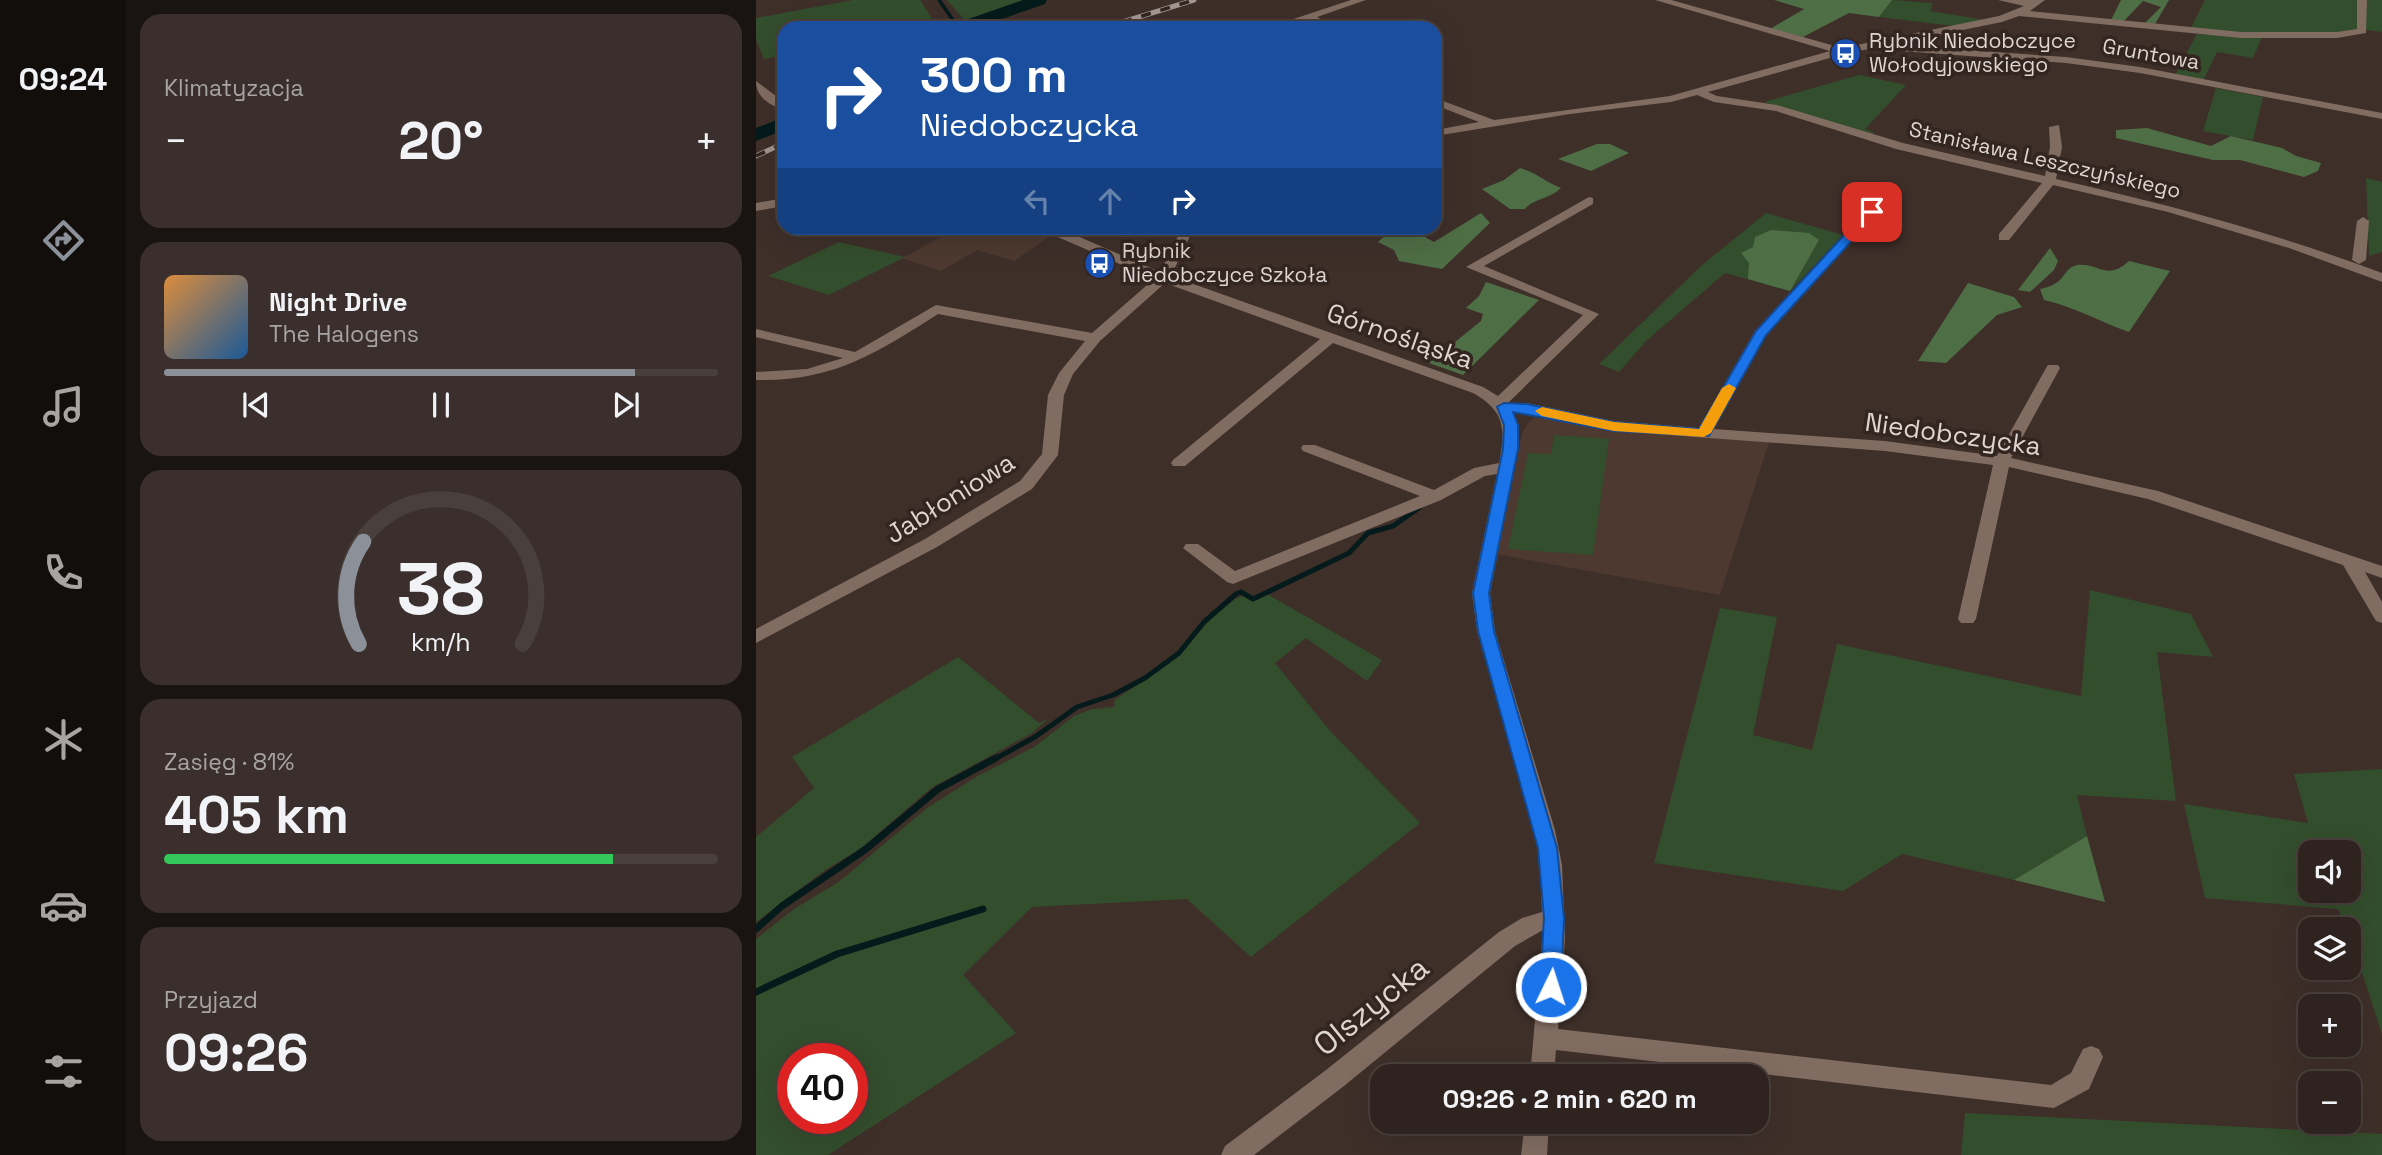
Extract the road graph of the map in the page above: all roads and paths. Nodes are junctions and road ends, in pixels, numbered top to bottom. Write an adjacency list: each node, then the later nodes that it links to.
1 (1361, 0): 7 (street)
2 (1660, 0): 11 (street)
3 (2003, 0): 5 (street)
4 (2362, 0): 6 (street)
5 (2037, 3): 6 (street)
6 (2020, 13): 10 (street)
7 (1308, 16): 8 (street); 9 (street)
8 (1293, 21)
9 (1318, 21)
10 (1870, 45): 11 (street); 18 (street, Gruntowa)
11 (1842, 51): 13 (street)
12 (756, 85): 15 (street)
13 (1697, 91): 19 (street); 22 (street, Stanisława Leszczyńskiego)
14 (756, 97): 15 (street)
15 (771, 100): 16 (street)
16 (777, 103)
17 (1442, 104): 19 (street)
18 (2382, 116)
19 (1491, 123): 21 (street)
20 (2055, 127): 22 (street)
21 (1442, 133)
22 (2053, 180): 30 (street); 31 (street, Stanisława Leszczyńskiego)
23 (1590, 201): 42 (street)
24 (777, 203): 25 (street)
25 (756, 207)
26 (1872, 212): 43 (street)
27 (2363, 222): 32 (street)
28 (1065, 235): 34 (street, Górnośląska)
29 (1184, 235): 34 (street, Jabłoniowa)
30 (2004, 237)
31 (2294, 244): 32 (street); 35 (street, Stanisława Leszczyńskiego)
32 (2360, 260): 33 (street)
33 (2382, 264)
34 (1163, 278): 37 (street, Jabłoniowa); 38 (street, Górnośląska)
35 (2382, 278)
36 (756, 333): 39 (street)
37 (1096, 338): 39 (street); 54 (street, Jabłoniowa)
38 (1329, 338): 42 (street, Górnośląska); 46 (street)
39 (858, 357): 41 (street)
40 (2053, 368): 45 (street)
41 (756, 376)
42 (1502, 405): 43 (street, Niedobczycka); 47 (street)
43 (1704, 433): 45 (street, Niedobczycka)
44 (1309, 448): 48 (street)
45 (2002, 461): 50 (street, Niedobczycka); 53 (street)
46 (1179, 463)
47 (1506, 467): 48 (street); 55 (street)
48 (1435, 496): 49 (street)
49 (1192, 548)
50 (2349, 560): 51 (street, Niedobczycka); 52 (street)
51 (2382, 572)
52 (2382, 617)
53 (1967, 619)
54 (756, 637)
55 (1554, 918): 56 (street); 60 (street, Olszycka)
56 (1546, 1038): 57 (street); 58 (street)
57 (2091, 1057)
58 (1543, 1064)
59 (1536, 1134): 61 (street)
60 (1234, 1155)
61 (1534, 1155)

